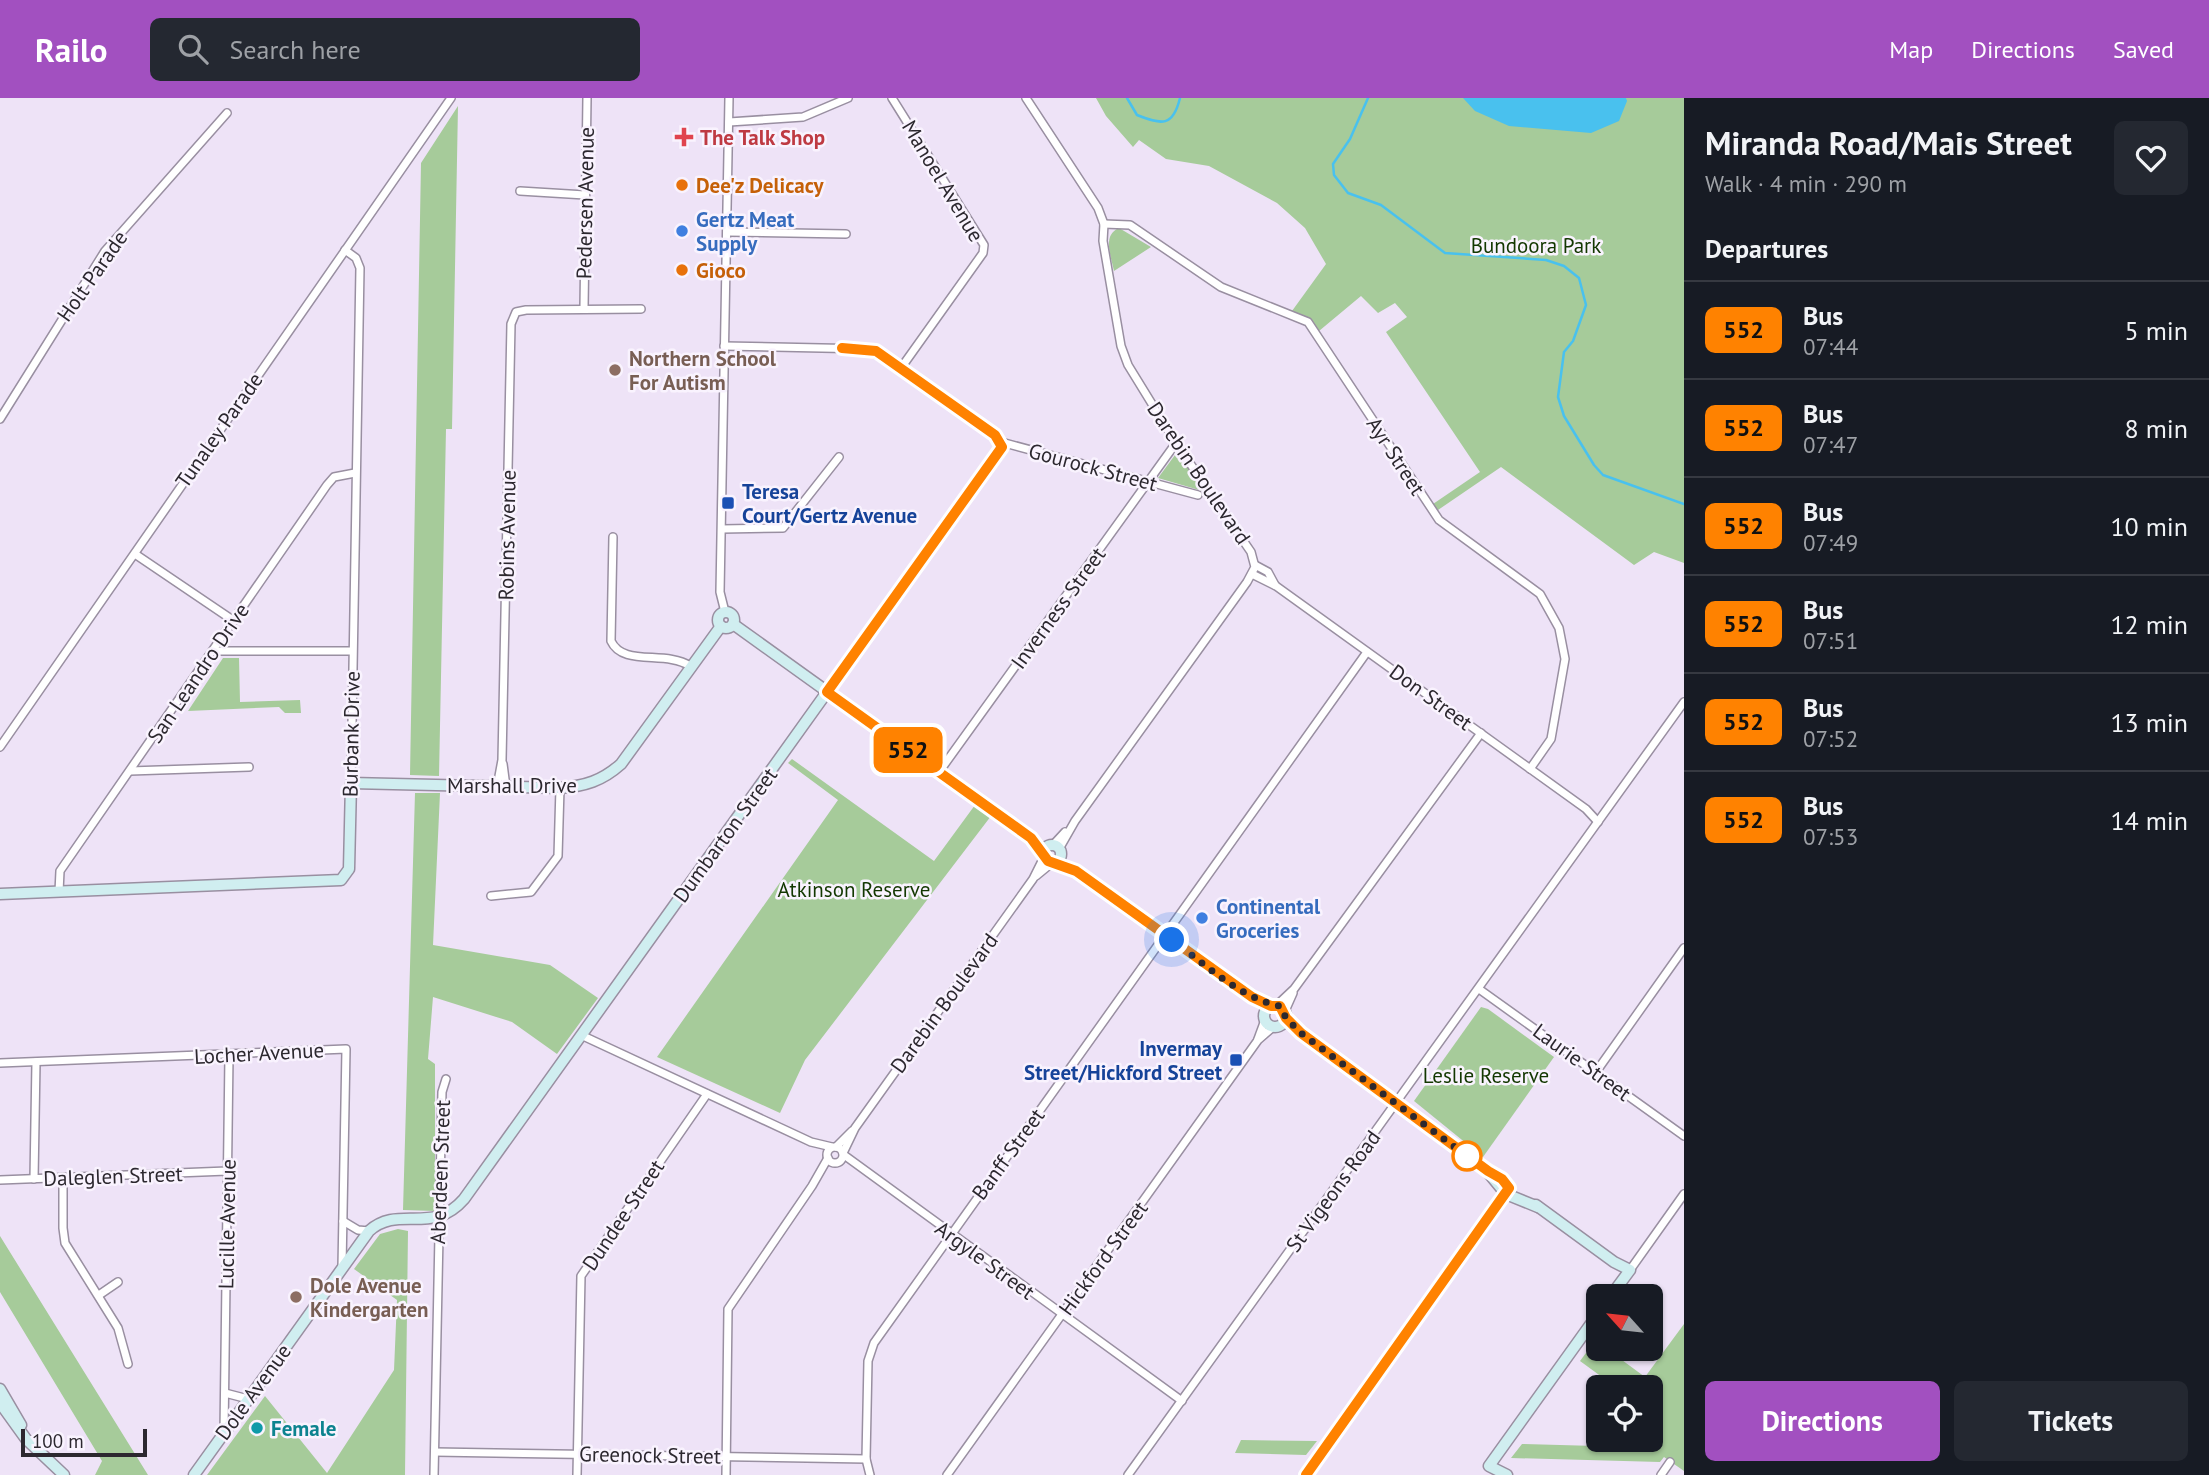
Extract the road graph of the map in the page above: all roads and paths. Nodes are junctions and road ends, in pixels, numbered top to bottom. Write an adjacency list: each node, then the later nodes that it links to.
1 (451, 98): 14 (street, Tunaley Parade)
2 (587, 98): 10 (street, Pedersen Avenue)
3 (729, 98): 8 (street)
4 (848, 98): 8 (street)
5 (892, 98): 18 (street, Manoel Avenue)
6 (1026, 98): 11 (street, Darebin Boulevard)
7 (227, 113): 19 (street, Holt Parade)
8 (729, 122): 12 (street)
9 (520, 191): 10 (street)
10 (585, 195): 15 (street, Pedersen Avenue)
11 (1104, 224): 21 (street, Darebin Boulevard); 45 (street, Ayr Street)
12 (727, 232): 13 (street); 17 (street)
13 (846, 234)
14 (345, 250): 23 (street, Burbank Drive); 28 (street, Tunaley Parade)
15 (584, 308): 16 (street); 49 (street, Robins Avenue)
16 (641, 309)
17 (724, 346): 18 (street, Gourock Street); 26 (street)
18 (901, 368): 20 (street, Gourock Street)
19 (0, 419)
20 (1001, 442): 24 (street, Gourock Street); 40 (street, Dumbarton Street)
21 (1176, 443): 24 (street, Inverness Street); 29 (street, Darebin Boulevard)
22 (839, 457): 26 (street)
23 (355, 473): 33 (street, San Leandro Drive); 37 (street, Burbank Drive)
24 (1149, 482): 25 (street, Gourock Street); 47 (street, Inverness Street)
25 (1198, 495)
26 (722, 529): 32 (street)
27 (613, 537): 39 (street)
28 (135, 554): 33 (street); 43 (street, Tunaley Parade)
29 (1255, 565): 30 (street, Darebin Boulevard); 31 (street, Don Street)
30 (1252, 574): 31 (street, Don Street); 52 (street, Darebin Boulevard)
31 (1276, 586): 38 (street, Don Street)
32 (725, 612): 34 (street); 35 (street)
33 (234, 621): 36 (street, San Leandro Drive)
34 (733, 624): 35 (street); 40 (street)
35 (721, 626): 39 (street, Marshall Drive)
36 (214, 651): 37 (street); 46 (street, San Leandro Drive)
37 (352, 651): 48 (street, Burbank Drive)
38 (1367, 652): 42 (street, Don Street); 56 (street, Banff Street)
39 (690, 666): 50 (street, Marshall Drive)
40 (827, 692): 47 (street); 60 (street, Dumbarton Street)
41 (1684, 702): 51 (street, St Vigeons Road)
42 (1481, 733): 45 (street, Don Street); 59 (street, Hickford Street)
43 (0, 747)
44 (249, 767): 46 (street)
45 (1530, 769): 51 (street, Don Street)
46 (130, 771): 53 (street, San Leandro Drive)
47 (939, 772): 52 (street)
48 (351, 783): 49 (street, Marshall Drive); 53 (street, Burbank Drive)
49 (502, 787): 50 (street, Marshall Drive)
50 (560, 788): 55 (street)
51 (1600, 819): 58 (street, St Vigeons Road)
52 (1052, 854): 56 (street); 68 (street, Darebin Boulevard)
53 (59, 892): 54 (street, Burbank Drive)
54 (0, 894)
55 (491, 896)
56 (1166, 935): 59 (street); 82 (street, Banff Street)
57 (1684, 948): 64 (street)
58 (1479, 989): 64 (street, Laurie Street); 67 (street, St Vigeons Road)
59 (1275, 1016): 67 (street); 88 (street, Hickford Street)
60 (581, 1035): 66 (street, Argyle Street); 79 (street, Dumbarton Street)
61 (229, 1056): 63 (street, Locher Avenue); 73 (street, Lucille Avenue); 80 (street, Locher Avenue)
62 (0, 1062): 63 (street, Locher Avenue)
63 (36, 1062): 75 (street)
64 (1596, 1072): 69 (street, Laurie Street)
65 (446, 1079): 79 (street, Aberdeen Street)
66 (707, 1094): 70 (street, Argyle Street); 99 (street, Dundee Street)
67 (1395, 1103): 77 (street); 94 (street, St Vigeons Road)
68 (855, 1128): 71 (street, Darebin Boulevard); 72 (street, Darebin Boulevard)
69 (1684, 1136)
70 (811, 1142): 71 (street, Argyle Street); 72 (street, Argyle Street)
71 (834, 1147): 72 (street, Darebin Boulevard); 72 (street)
72 (836, 1158): 82 (street, Argyle Street); 100 (street, Darebin Boulevard)
73 (227, 1171): 74 (street, Daleglen Street); 92 (street, Lucille Avenue)
74 (63, 1177): 75 (street, Daleglen Street); 87 (street)
75 (34, 1179): 76 (street, Daleglen Street)
76 (0, 1180)
77 (1508, 1191): 84 (street); 112 (street)
78 (1684, 1194): 84 (street)
79 (438, 1219): 81 (street); 98 (street, Aberdeen Street)
80 (343, 1221): 81 (street); 83 (street, Locher Avenue)
81 (369, 1231): 83 (street, Dole Avenue)
82 (950, 1234): 88 (street, Argyle Street); 101 (street, Banff Street)
83 (342, 1267): 93 (street, Dole Avenue)
84 (1628, 1272): 86 (street)
85 (118, 1282): 87 (street)
86 (1619, 1284)
87 (99, 1295): 90 (street)
88 (1062, 1316): 94 (street, Argyle Street); 110 (street, Hickford Street)
89 (1586, 1331): 103 (street)
90 (128, 1364)
91 (0, 1389): 97 (street)
92 (225, 1393): 93 (street); 96 (street, Lucille Avenue)
93 (248, 1399): 96 (street, Dole Avenue)
94 (1182, 1401): 111 (street, St Vigeons Road)
95 (0, 1403): 97 (street)
96 (224, 1433): 105 (street, Dole Avenue)
97 (26, 1439): 104 (street)
98 (435, 1452): 99 (street, Greenock Street); 106 (street, Aberdeen Street)
99 (577, 1454): 100 (street, Greenock Street); 107 (street, Dundee Street)
100 (726, 1456): 101 (street, Greenock Street); 108 (street, Darebin Boulevard)
101 (866, 1459): 109 (street, Banff Street)
102 (1670, 1462): 114 (street)
103 (1489, 1466): 113 (street)
104 (64, 1475)
105 (194, 1475)
106 (434, 1475)
107 (577, 1475)
108 (726, 1475)
109 (870, 1475)
110 (947, 1475)
111 (1128, 1475)
112 (1306, 1475)
113 (1509, 1475)
114 (1661, 1475)

